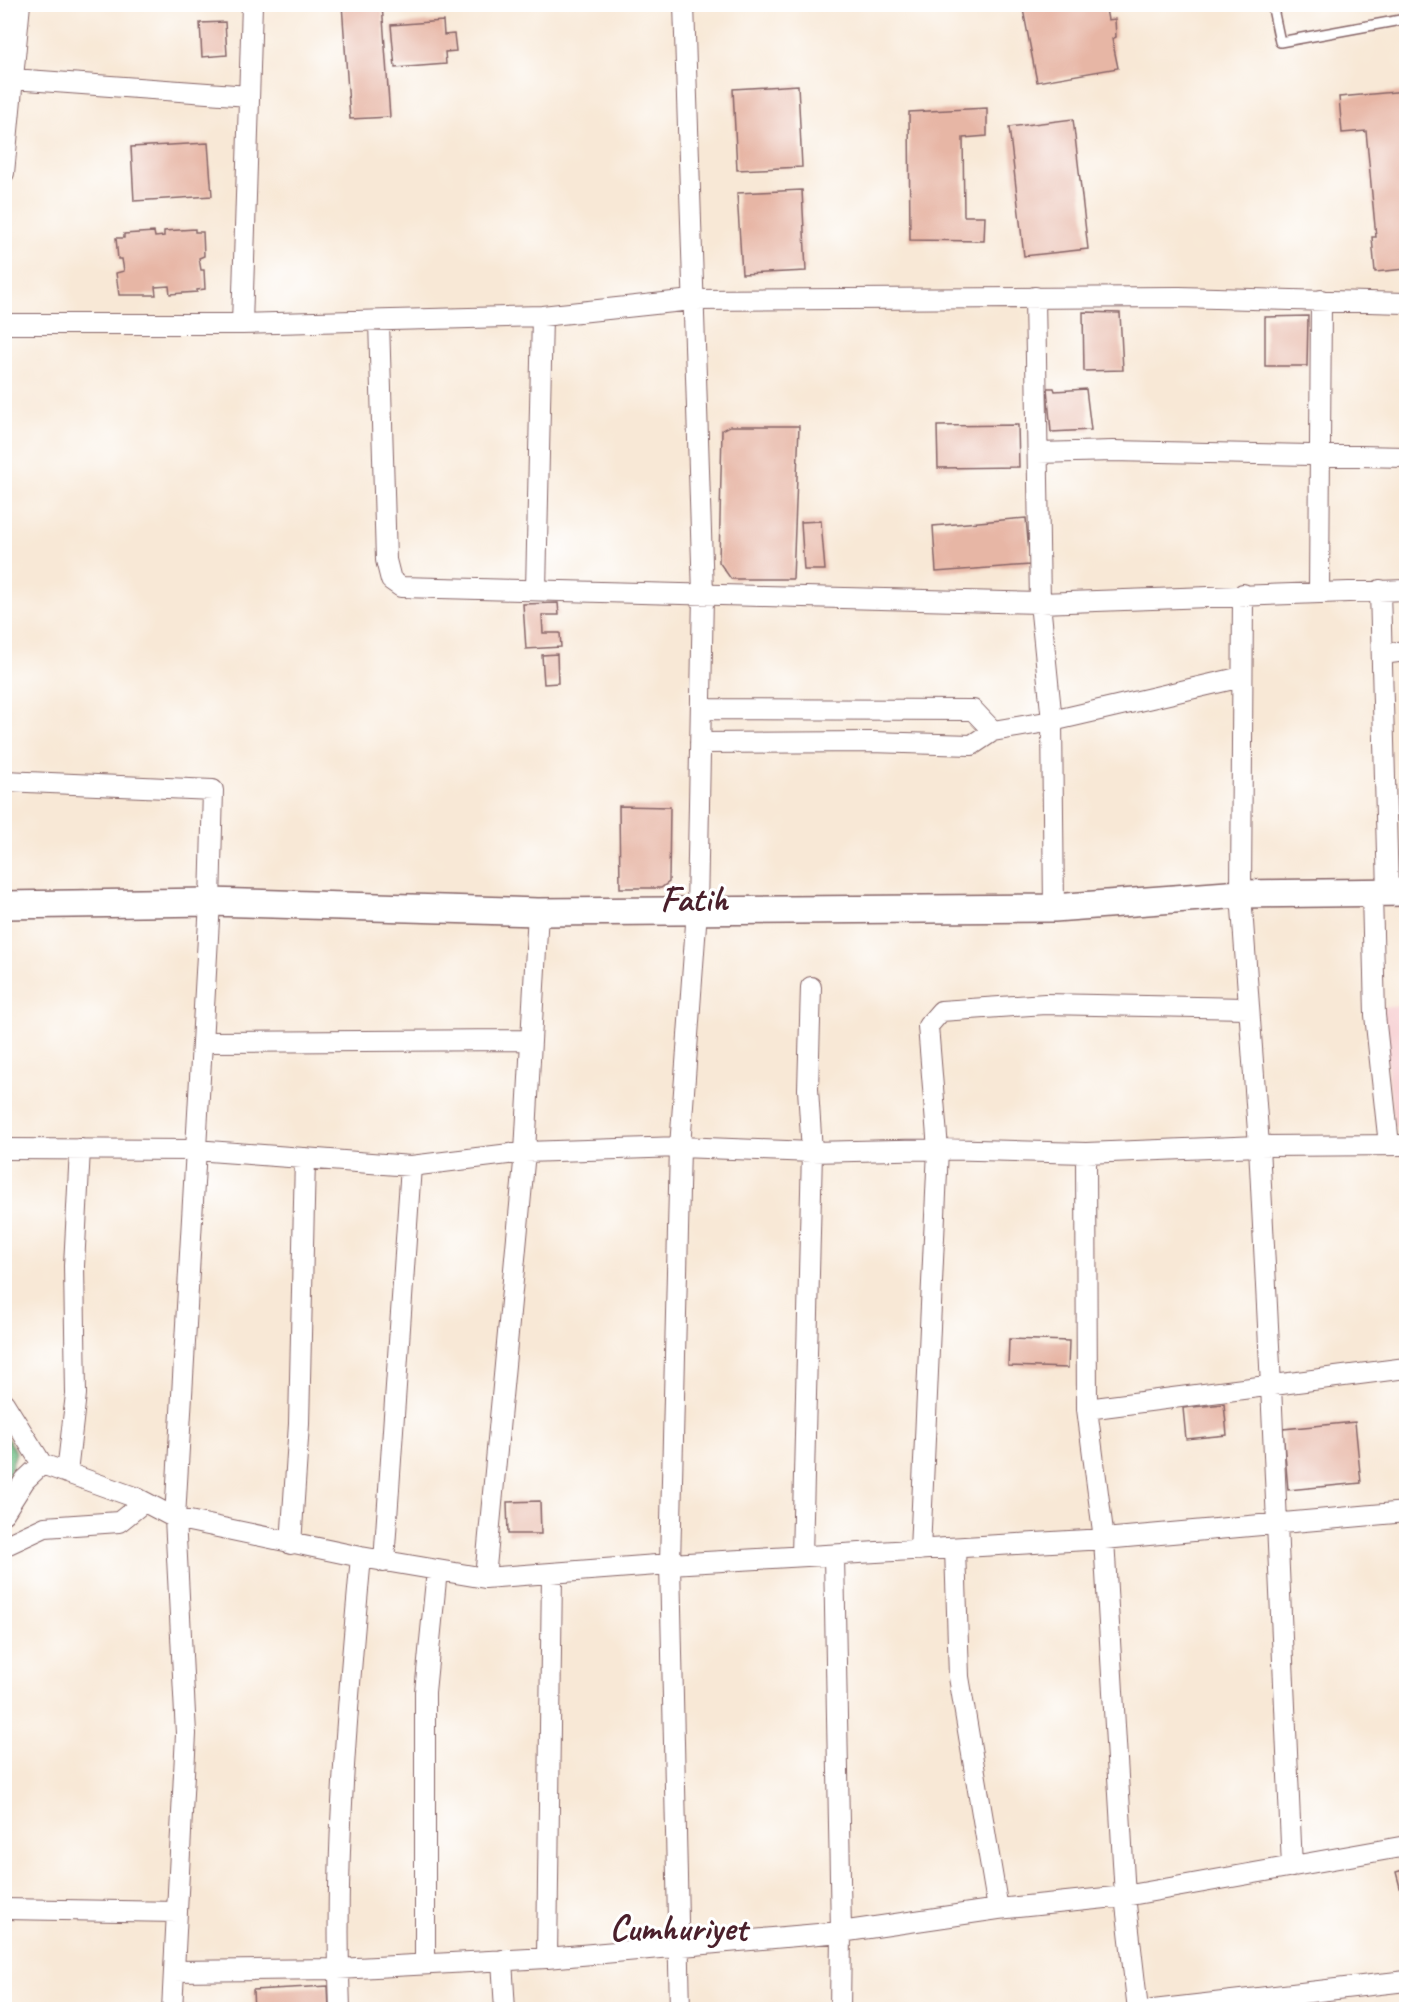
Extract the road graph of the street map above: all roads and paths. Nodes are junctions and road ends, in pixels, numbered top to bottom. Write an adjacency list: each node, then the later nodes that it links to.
1 (20, 4): 6 (street)
2 (252, 4): 7 (street)
3 (684, 4): 10 (street)
4 (1272, 4): 5 (lane)
5 (1407, 19)
6 (13, 79): 7 (street); 8 (street)
7 (249, 96): 16 (street)
8 (4, 173)
9 (1035, 297): 10 (street); 11 (street); 17 (street)
10 (692, 300): 13 (street); 24 (street)
11 (1321, 300): 12 (street); 18 (street)
12 (1407, 303)
13 (542, 316): 14 (street); 20 (street)
14 (379, 321): 16 (street); 20 (street)
15 (4, 324): 16 (street)
16 (242, 324)
17 (1038, 453): 18 (street); 26 (street)
18 (1320, 453): 19 (street); 23 (street)
19 (1407, 457)
20 (536, 590): 24 (street)
21 (1380, 590): 22 (street); 23 (street); 28 (street)
22 (1407, 590)
23 (1319, 591): 25 (street)
24 (703, 594): 26 (street); 30 (street)
25 (1243, 594): 26 (street); 29 (street)
26 (1040, 603): 31 (street)
27 (1407, 651): 28 (street)
28 (1382, 654): 35 (street)
29 (1242, 677): 31 (street); 36 (street)
30 (701, 709): 32 (street); 33 (street)
31 (1052, 721): 32 (street); 39 (street)
32 (993, 731): 33 (street)
33 (700, 743): 40 (street)
34 (4, 781): 37 (street)
35 (1389, 893): 36 (street); 46 (street)
36 (1241, 894): 39 (street); 43 (street)
37 (210, 902): 38 (street); 41 (street); 45 (street)
38 (4, 905)
39 (1054, 908): 40 (street)
40 (697, 910): 41 (street); 47 (street)
41 (538, 912): 44 (street)
42 (811, 987): 54 (street)
43 (1247, 1008): 48 (street); 52 (street)
44 (531, 1040): 45 (street); 53 (street)
45 (202, 1042): 51 (street)
46 (1398, 1145): 48 (street)
47 (680, 1146): 53 (street); 54 (street); 78 (street)
48 (1259, 1146): 55 (street); 59 (street)
49 (4, 1149): 50 (street)
50 (80, 1149): 51 (street); 63 (street)
51 (195, 1149): 56 (street); 67 (street)
52 (938, 1149): 54 (street); 55 (street); 73 (street)
53 (525, 1152): 57 (street); 81 (street)
54 (812, 1152): 76 (street)
55 (1086, 1153): 61 (street)
56 (305, 1158): 57 (street); 70 (street)
57 (411, 1166): 77 (street)
58 (1407, 1368): 59 (street)
59 (1272, 1386): 61 (street); 68 (street)
60 (4, 1403): 62 (street)
61 (1087, 1409): 69 (street)
62 (42, 1464): 63 (street); 66 (street)
63 (67, 1473): 64 (street)
64 (144, 1502): 67 (street); 71 (street)
65 (1407, 1512): 68 (street)
66 (4, 1513)
67 (175, 1518): 70 (street); 87 (street)
68 (1277, 1524): 69 (street); 83 (street)
69 (1104, 1539): 72 (street); 84 (street)
70 (291, 1544): 75 (street)
71 (4, 1546)
72 (955, 1548): 73 (street); 86 (street)
73 (920, 1550): 74 (street)
74 (834, 1555): 76 (street); 88 (street)
75 (360, 1557): 77 (street); 93 (street)
76 (802, 1557): 78 (street)
77 (384, 1562): 79 (street)
78 (670, 1564): 80 (street); 89 (street)
79 (436, 1570): 81 (street); 92 (street)
80 (552, 1573): 81 (street); 90 (street)
81 (485, 1578)
82 (1407, 1846): 83 (street)
83 (1292, 1867): 84 (street)
84 (1125, 1896): 86 (street); 101 (street)
85 (4, 1909): 87 (street)
86 (998, 1909): 88 (street)
87 (177, 1911): 94 (street)
88 (841, 1932): 89 (street); 100 (street)
89 (678, 1945): 90 (street); 99 (street)
90 (547, 1958): 91 (street)
91 (502, 1960): 92 (street); 98 (street)
92 (425, 1964): 93 (street)
93 (338, 1969): 94 (street); 97 (street)
94 (174, 1971): 96 (street)
95 (1407, 1980): 102 (street)
96 (172, 2010)
97 (340, 2010)
98 (505, 2010)
99 (680, 2010)
100 (840, 2010)
101 (1138, 2010)
102 (1153, 2010)

